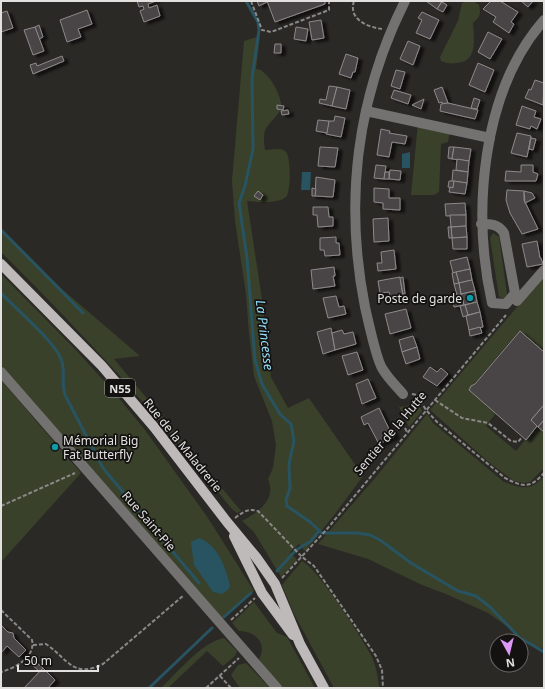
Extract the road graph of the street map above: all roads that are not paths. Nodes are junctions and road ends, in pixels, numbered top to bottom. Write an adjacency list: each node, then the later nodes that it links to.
1 (405, 1): 3 (street)
2 (544, 20): 4 (street)
3 (366, 111): 4 (street); 10 (street)
4 (490, 138): 5 (street)
5 (481, 224): 5 (street)
6 (1, 264): 11 (main road, Rue de la Maladrerie / N55)
7 (544, 270): 8 (street)
8 (517, 301)
9 (1, 372): 13 (street, Rue Saint-Pie)
10 (403, 394)
11 (227, 522): 12 (main road, Rue de la Maladrerie / N55); 12 (main road, Rue de la Maladrerie / N55)
12 (300, 644): 14 (main road, Rue de la Maladrerie / N55)
13 (277, 688)
14 (324, 688)

